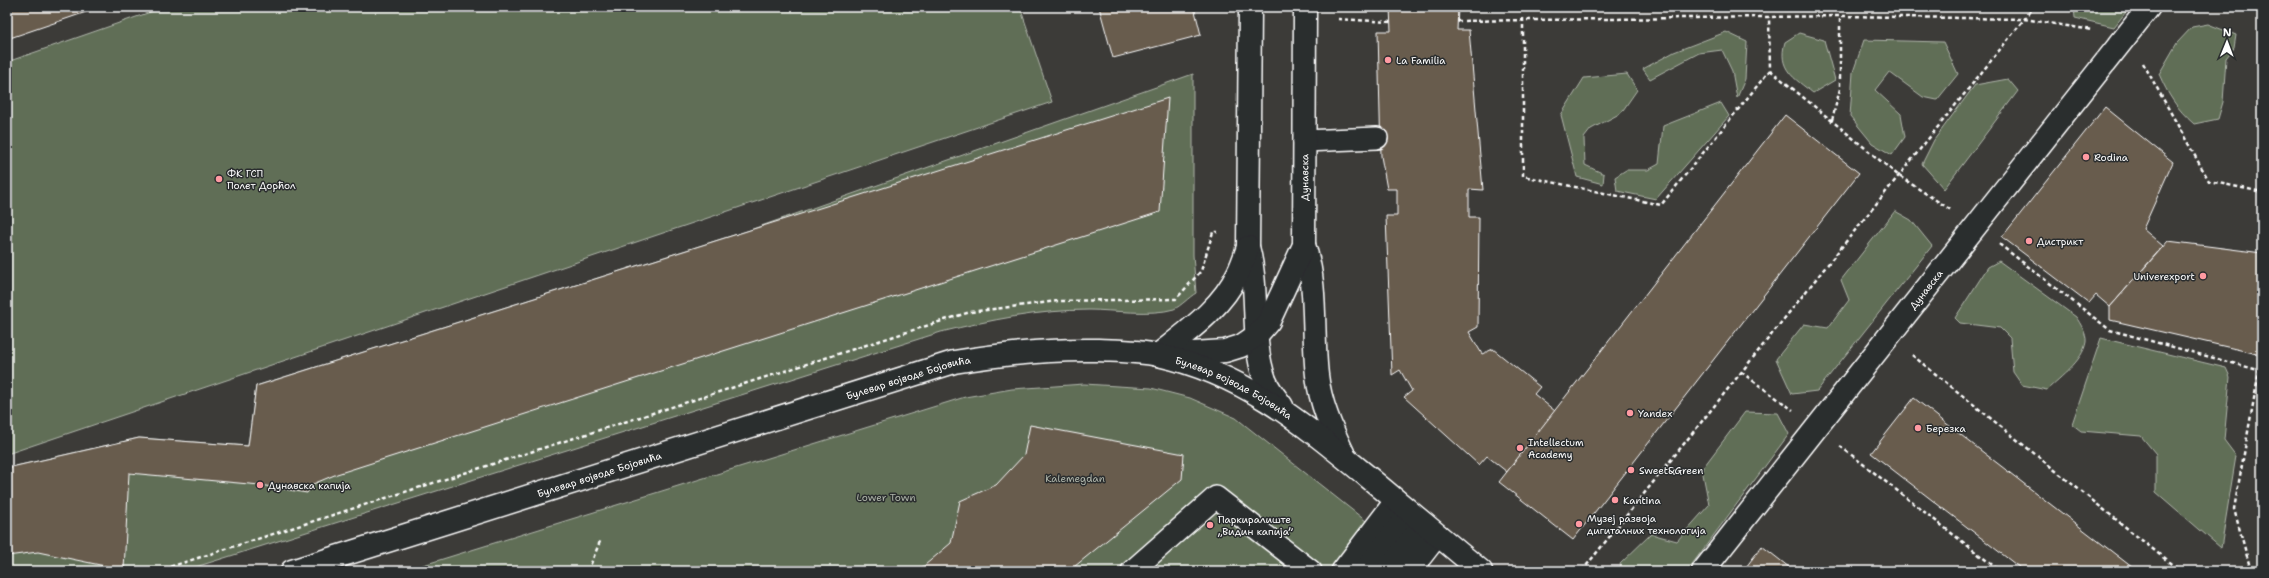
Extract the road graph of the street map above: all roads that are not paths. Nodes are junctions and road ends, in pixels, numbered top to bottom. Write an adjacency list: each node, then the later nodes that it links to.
1 (1250, 7): 7 (main road)
2 (1305, 7): 5 (main road, Дунавска)
3 (2149, 7): 21 (main road, Дунавска)
4 (1377, 138): 5 (lane)
5 (1304, 141): 6 (main road, Дунавска)
6 (1304, 245): 8 (main road, Дунавска); 11 (main road)
7 (1248, 247): 8 (main road); 9 (main road)
8 (1257, 335): 9 (main road, Дунавска); 10 (main road)
9 (1158, 355): 10 (main road, Булевар војводе Бојовића); 13 (main road, Булевар војводе Бојовића)
10 (1286, 412): 11 (main road, Булевар војводе Бојовића)
11 (1345, 458): 12 (main road, Булевар војводе Бојовића)
12 (1417, 518): 16 (lane); 17 (lane); 18 (lane); 19 (lane); 20 (main road, Булевар војводе Бојовића)
13 (292, 571)
14 (1132, 571): 15 (lane)
15 (1311, 571)
16 (1342, 571)
17 (1364, 571)
18 (1387, 571)
19 (1410, 571)
20 (1481, 571)
21 (1702, 571)

